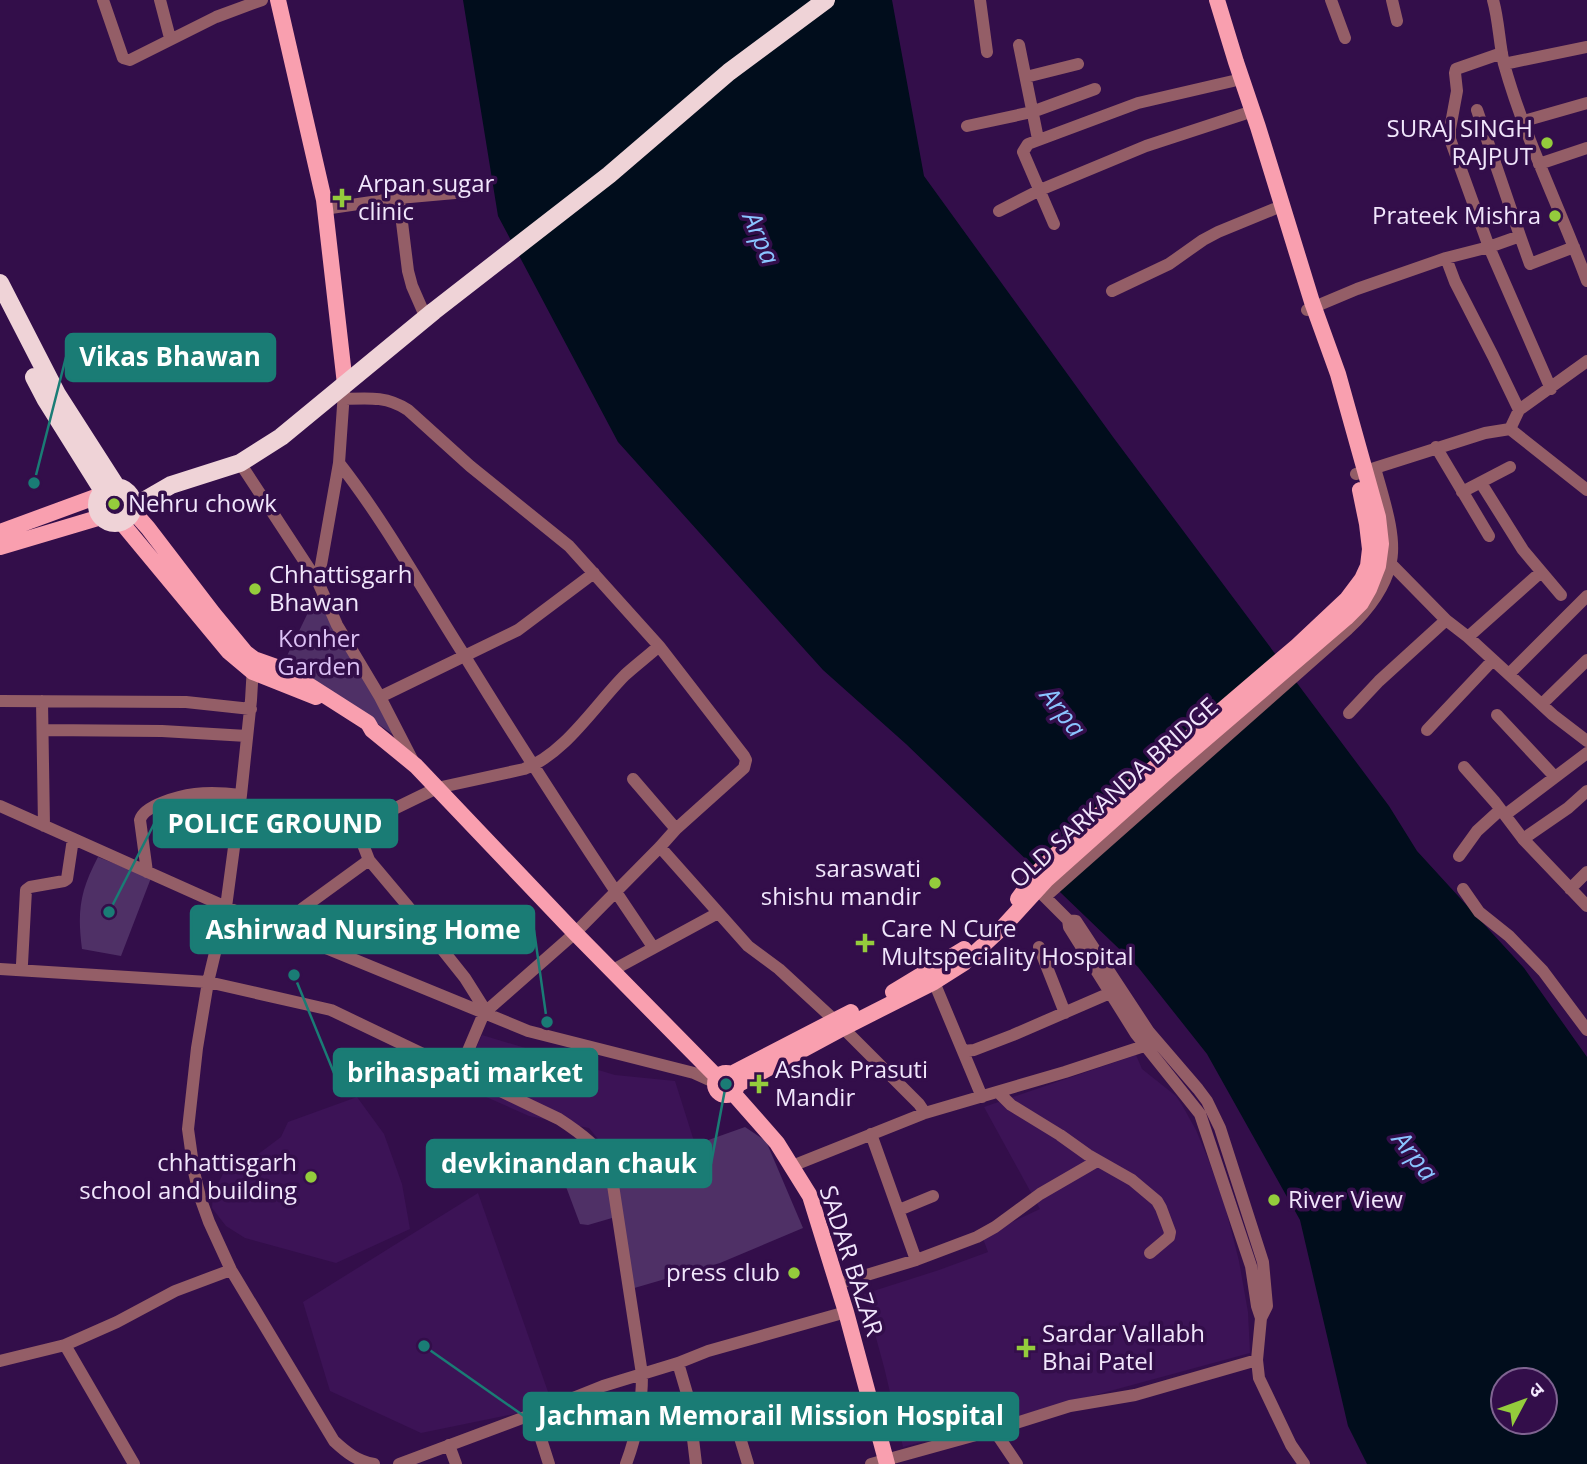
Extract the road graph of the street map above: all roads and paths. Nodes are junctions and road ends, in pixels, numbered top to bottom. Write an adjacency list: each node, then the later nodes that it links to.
1 (103, 0): 13 (street)
2 (160, 0): 13 (street)
3 (262, 0): 13 (street)
4 (278, 0): 35 (main road)
5 (826, 0): 49 (highway)
6 (980, 0): 17 (street)
7 (1207, 0): 21 (main road)
8 (1217, 0): 26 (main road)
9 (1331, 0): 14 (street)
10 (1392, 0): 12 (street)
11 (1493, 0): 18 (street)
12 (1397, 21)
13 (170, 38)
14 (1345, 38)
15 (1019, 45): 20 (street)
16 (1587, 47): 18 (street)
17 (987, 52)
18 (1503, 58): 27 (street); 42 (street)
19 (1078, 64): 20 (street)
20 (1026, 76): 25 (street)
21 (1233, 81): 26 (main road); 29 (street)
22 (1095, 89): 25 (street)
23 (1587, 103): 27 (street)
24 (1477, 110): 39 (street)
25 (1032, 112): 28 (street); 29 (street)
26 (1248, 113): 32 (street); 36 (main road); 48 (main road)
27 (1524, 121): 31 (street)
28 (967, 126)
29 (1038, 139): 32 (street)
30 (1587, 148): 31 (street)
31 (1539, 164): 41 (street)
32 (1040, 190): 37 (street); 38 (street)
33 (455, 193): 34 (street)
34 (399, 198): 35 (street); 49 (street)
35 (324, 209): 52 (main road)
36 (1274, 209): 46 (street); 48 (main road)
37 (999, 211)
38 (1054, 224)
39 (1520, 236): 41 (street); 42 (street)
40 (1587, 240): 41 (street)
41 (1574, 246): 44 (street)
42 (1489, 247): 43 (street); 51 (street)
43 (1446, 258): 48 (street); 53 (street)
44 (1587, 281)
45 (0, 282): 62 (highway)
46 (1112, 291)
47 (0, 308): 62 (highway)
48 (1310, 309): 59 (main road, OLD SARKANDA BRIDGE)
49 (430, 315): 52 (highway)
50 (1587, 361): 51 (street)
51 (1551, 389): 53 (street)
52 (344, 392): 56 (highway); 57 (street); 72 (street)
53 (1518, 410): 54 (street)
54 (1506, 429): 55 (street); 63 (street)
55 (1436, 447): 59 (street); 64 (street)
56 (240, 463): 61 (highway); 73 (street)
57 (339, 463): 73 (street); 79 (street)
58 (1510, 467): 60 (street)
59 (1366, 471): 70 (street); 117 (main road, OLD SARKANDA BRIDGE)
60 (1481, 483): 64 (street); 71 (street)
61 (172, 485): 62 (highway); 65 (highway)
62 (110, 490): 65 (highway); 66 (highway); 67 (main road)
63 (1587, 490)
64 (1462, 492): 68 (street)
65 (129, 513): 66 (highway); 82 (main road)
66 (101, 517): 69 (main road)
67 (0, 532)
68 (1489, 536)
69 (0, 547)
70 (1391, 564): 76 (street); 117 (street)
71 (1541, 572): 74 (street); 77 (street)
72 (594, 573): 78 (street); 79 (street)
73 (318, 582): 84 (street)
74 (1561, 595)
75 (1587, 596): 83 (street)
76 (1446, 620): 77 (street); 89 (street)
77 (1468, 637): 80 (street)
78 (659, 646): 96 (street); 109 (street)
79 (465, 657): 84 (street); 96 (street)
80 (1493, 660): 83 (street); 92 (street)
81 (1587, 660): 87 (street)
82 (253, 666): 88 (street); 97 (main road, SADAR BAZAR)
83 (1509, 674): 87 (street)
84 (380, 697): 97 (street)
85 (0, 701): 86 (street)
86 (41, 701): 88 (street); 91 (street)
87 (1542, 704): 93 (street)
88 (251, 709): 94 (street)
89 (1349, 713)
90 (1497, 715): 99 (street)
91 (43, 730): 94 (street); 107 (street)
92 (1427, 730)
93 (1584, 732)
94 (247, 736): 103 (street)
95 (1587, 754): 99 (street)
96 (534, 765): 101 (street); 120 (street)
97 (416, 766): 101 (main road, SADAR BAZAR)
98 (1464, 767): 105 (street)
99 (1555, 778): 105 (street)
100 (633, 779): 109 (street)
101 (437, 788): 106 (street); 126 (main road, SADAR BAZAR)
102 (1587, 791): 111 (street)
103 (241, 795): 108 (street); 115 (street)
104 (0, 806): 107 (street)
105 (1502, 813): 111 (street); 113 (street)
106 (355, 824): 108 (street); 114 (street)
107 (44, 826): 110 (street)
108 (237, 827): 122 (street)
109 (676, 830): 112 (street)
110 (74, 839): 115 (street); 129 (street)
111 (1523, 839): 118 (street)
112 (660, 847): 120 (street); 123 (street)
113 (1460, 856)
114 (369, 860): 125 (street); 135 (street)
115 (147, 872): 122 (street)
116 (1587, 872): 118 (street)
117 (1042, 885): 124 (street); 133 (main road, OLD SARKANDA BRIDGE); 137 (main road)
118 (1570, 889): 121 (street)
119 (1462, 890): 138 (street)
120 (615, 892): 126 (street); 127 (street)
121 (1587, 906)
122 (226, 907): 125 (street); 132 (street)
123 (718, 914): 127 (street); 137 (street)
124 (1068, 920): 134 (street); 156 (street)
125 (280, 930): 135 (street)
126 (575, 933): 131 (main road, SADAR BAZAR); 135 (street)
127 (653, 947): 131 (street)
128 (1039, 947): 136 (street)
129 (22, 964)
130 (0, 970): 132 (street)
131 (613, 970): 142 (main road, SADAR BAZAR)
132 (208, 982): 141 (street); 153 (street)
133 (934, 982): 137 (main road, OLD SARKANDA BRIDGE); 140 (street)
134 (1110, 993): 136 (street); 139 (street)
135 (484, 1013): 141 (street); 142 (street)
136 (1065, 1013): 140 (street)
137 (838, 1025): 142 (main road, OLD SARKANDA BRIDGE); 145 (street)
138 (1587, 1030)
139 (1144, 1046): 143 (street); 156 (street)
140 (964, 1051): 144 (street)
141 (459, 1072): 161 (street)
142 (726, 1082): 148 (main road, SADAR BAZAR)
143 (998, 1092): 144 (street); 147 (street)
144 (982, 1097): 145 (street)
145 (925, 1114): 146 (street)
146 (871, 1134): 148 (street); 150 (street)
147 (1097, 1160): 151 (street); 152 (street)
148 (792, 1166): 154 (main road, SADAR BAZAR)
149 (933, 1196): 150 (street)
150 (898, 1210): 152 (street)
151 (1150, 1253)
152 (916, 1259): 154 (street)
153 (231, 1270): 157 (street); 168 (street)
154 (837, 1284): 155 (main road, SADAR BAZAR)
155 (846, 1312): 160 (street); 166 (main road, SADAR BAZAR)
156 (1261, 1318): 158 (street)
157 (65, 1345): 159 (street); 167 (street)
158 (1257, 1360): 163 (street); 176 (street)
159 (0, 1361)
160 (678, 1363): 161 (street); 173 (street)
161 (642, 1374): 162 (street); 172 (street)
162 (533, 1414): 165 (street); 171 (street)
163 (994, 1430): 166 (street); 175 (street)
164 (738, 1431): 174 (street)
165 (449, 1445): 169 (street); 170 (street)
166 (882, 1463)
167 (134, 1464)
168 (374, 1464)
169 (399, 1464)
170 (456, 1464)
171 (549, 1464)
172 (626, 1464)
173 (696, 1464)
174 (748, 1464)
175 (1017, 1464)
176 (1303, 1464)

